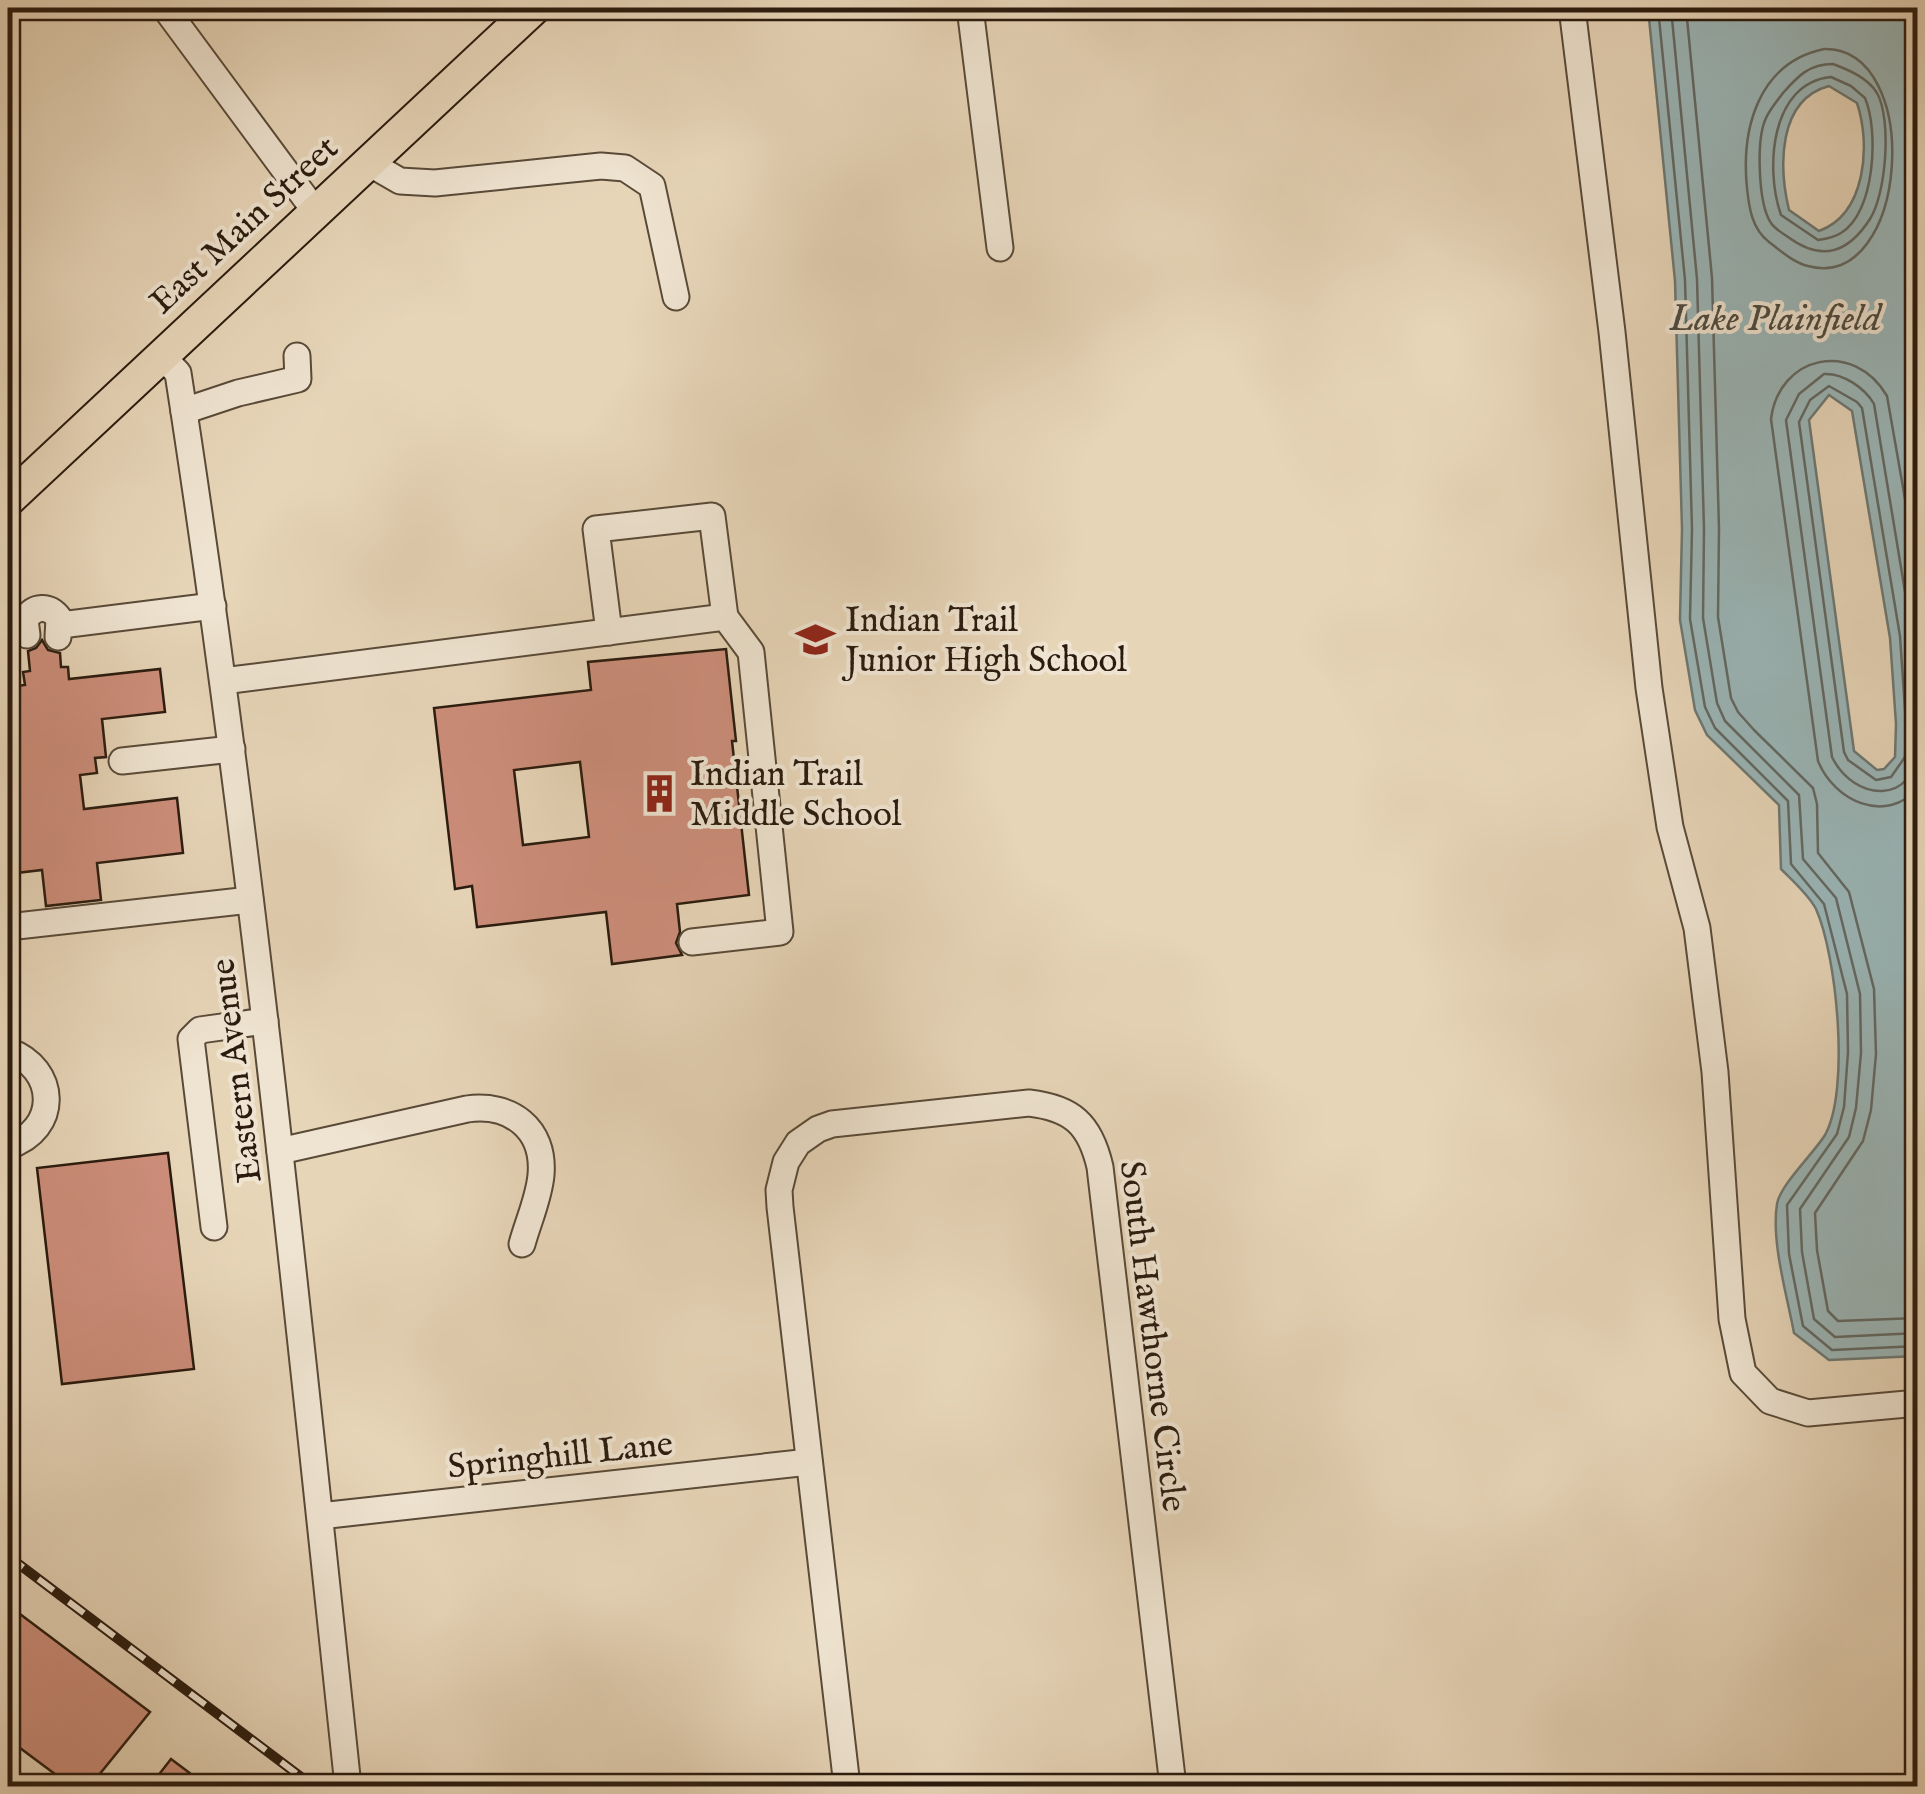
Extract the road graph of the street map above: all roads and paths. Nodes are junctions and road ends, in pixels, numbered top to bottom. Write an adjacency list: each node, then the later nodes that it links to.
1 (165, 8): 6 (street)
2 (534, 8): 5 (main road, East Main Street)
3 (970, 8): 7 (street)
4 (1572, 8): 29 (street)
5 (368, 162): 6 (main road, East Main Street); 8 (street)
6 (315, 211): 9 (main road, East Main Street)
7 (1000, 248)
8 (676, 298)
9 (162, 356): 11 (street, Eastern Avenue); 12 (main road, East Main Street)
10 (296, 356): 11 (street)
11 (184, 410): 13 (street, Eastern Avenue)
12 (8, 500)
13 (213, 606): 16 (street); 17 (street, Eastern Avenue)
14 (724, 618): 15 (street); 15 (street); 22 (street)
15 (608, 632): 17 (street)
16 (27, 636)
17 (224, 681): 18 (street, Eastern Avenue)
18 (232, 749): 19 (street); 20 (street, Eastern Avenue)
19 (122, 761)
20 (250, 900): 21 (street); 23 (street, Eastern Avenue)
21 (8, 928)
22 (692, 942)
23 (265, 1021): 26 (street, Eastern Avenue); 27 (street)
24 (8, 1051): 25 (street)
25 (8, 1146)
26 (280, 1151): 28 (street); 31 (street, Eastern Avenue)
27 (214, 1227)
28 (522, 1244)
29 (1918, 1404)
30 (808, 1462): 31 (street, Springhill Lane); 33 (street, South Hawthorne Circle); 34 (street, South Hawthorne Circle)
31 (320, 1516): 32 (street, Eastern Avenue)
32 (348, 1786)
33 (847, 1786)
34 (1173, 1786)

